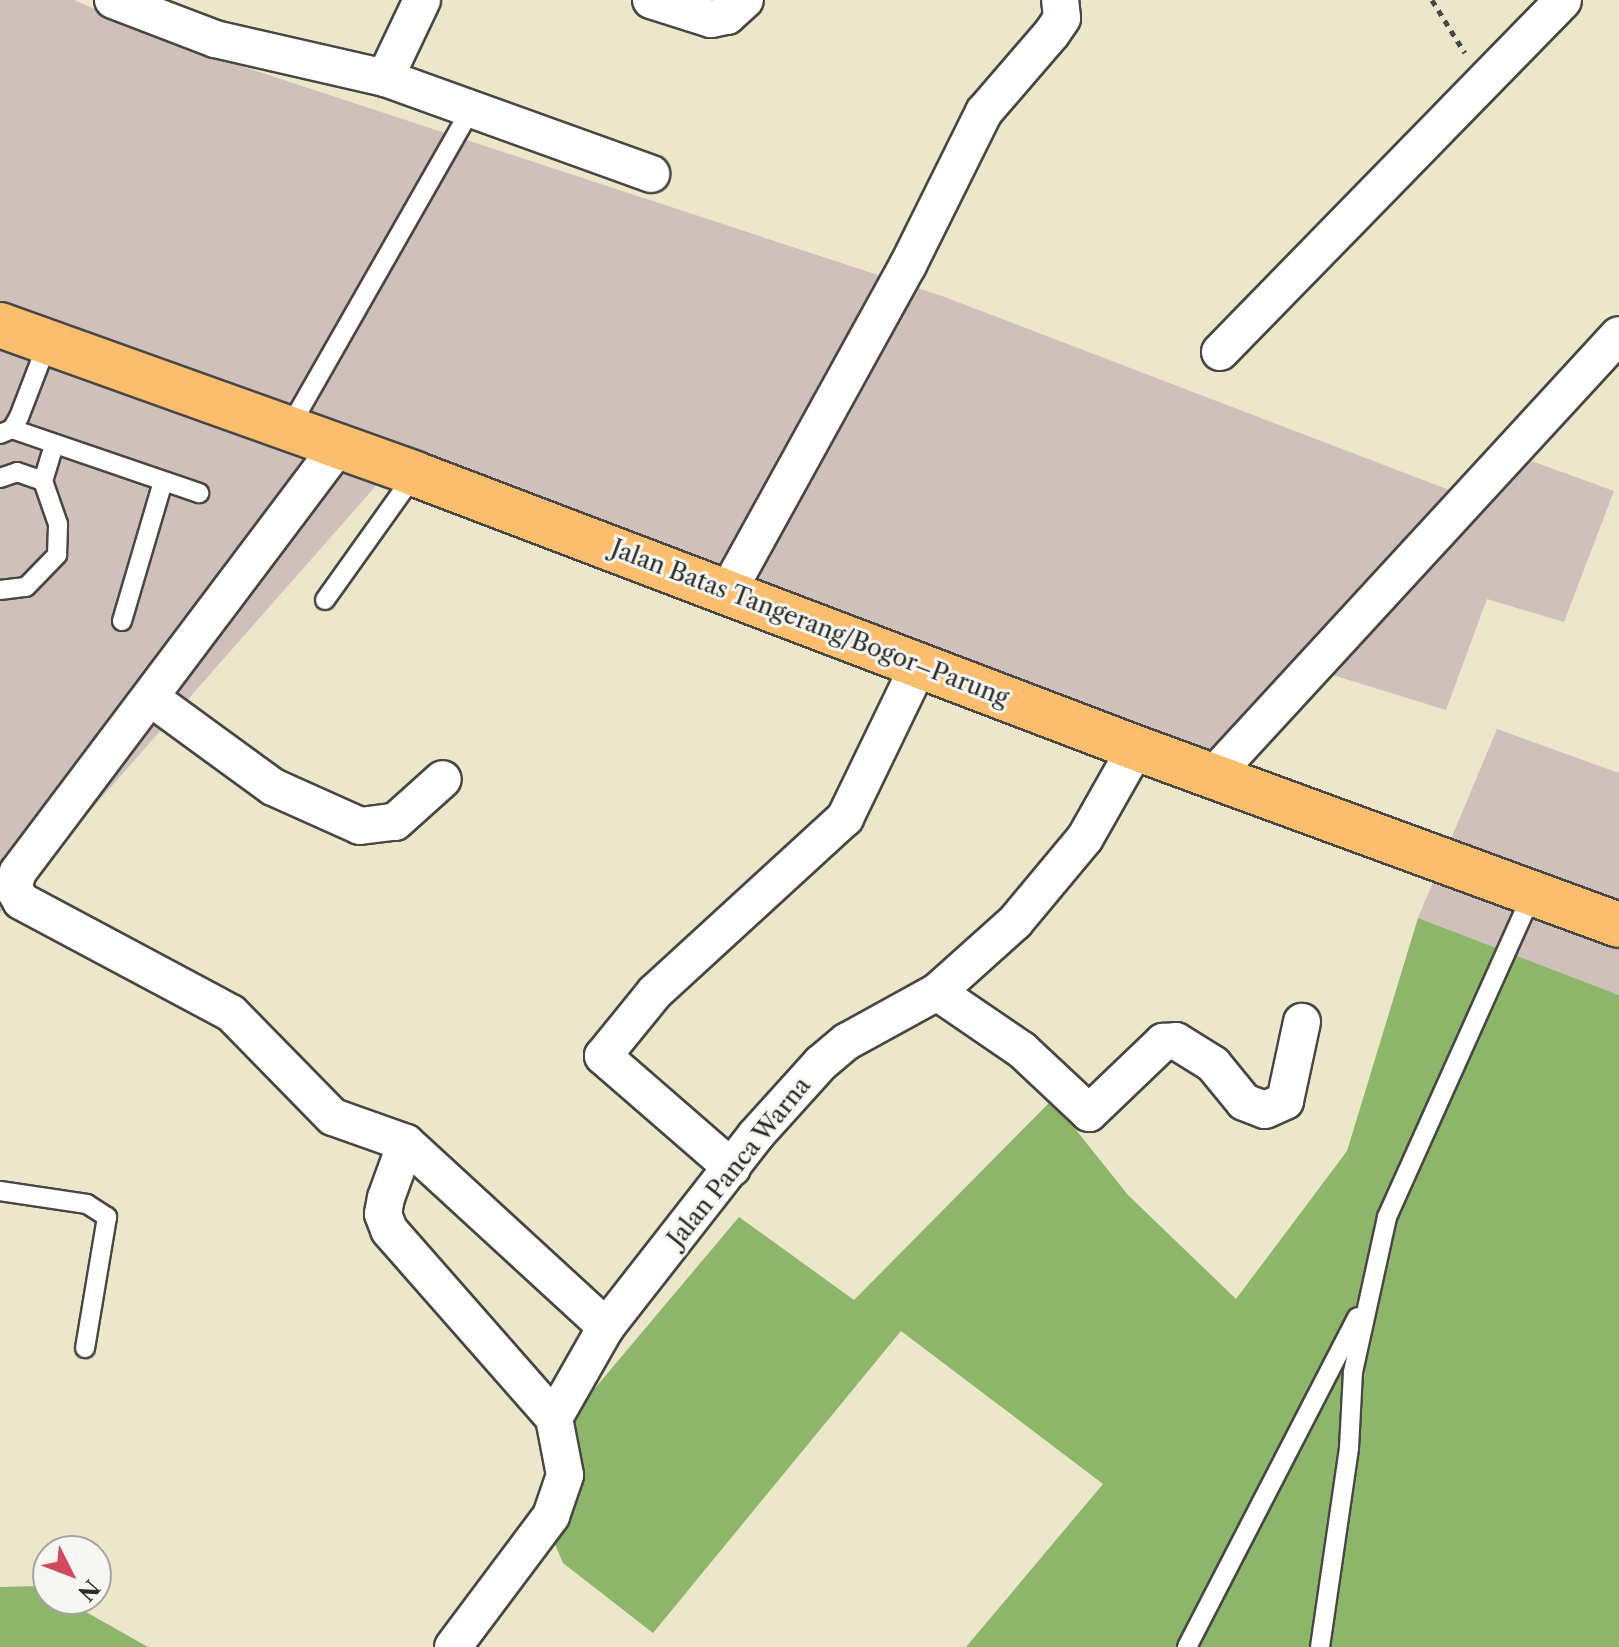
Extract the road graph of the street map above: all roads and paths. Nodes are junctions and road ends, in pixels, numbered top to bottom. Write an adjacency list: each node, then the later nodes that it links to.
1 (113, 0): 8 (street)
2 (422, 0): 8 (street)
3 (651, 0): 4 (street)
4 (745, 0)
5 (1060, 0): 26 (street)
6 (1432, 0): 9 (path)
7 (1563, 0): 9 (street)
8 (385, 78): 10 (street)
9 (1483, 81): 15 (street)
10 (471, 109): 11 (street); 16 (lane)
11 (651, 174)
12 (0, 325): 14 (main road, Jalan Batas Tangerang/Bogor–Parung)
13 (1617, 340): 32 (street)
14 (48, 342): 16 (main road, Jalan Batas Tangerang/Bogor–Parung); 17 (lane)
15 (1220, 352)
16 (288, 430): 19 (main road, Jalan Batas Tangerang/Bogor–Parung)
17 (6, 432): 18 (lane)
18 (54, 446): 22 (lane); 23 (lane)
19 (337, 448): 20 (main road, Jalan Batas Tangerang/Bogor–Parung); 30 (street)
20 (415, 474): 26 (main road, Jalan Batas Tangerang/Bogor–Parung); 27 (lane)
21 (0, 478): 22 (lane)
22 (43, 481): 25 (lane)
23 (163, 482): 24 (lane); 28 (lane)
24 (199, 493)
25 (0, 590)
26 (728, 591): 29 (main road, Jalan Batas Tangerang/Bogor–Parung)
27 (325, 600)
28 (122, 621)
29 (919, 665): 31 (main road, Jalan Batas Tangerang/Bogor–Parung); 39 (street)
30 (151, 698): 33 (street); 38 (street)
31 (1136, 748): 32 (main road, Jalan Batas Tangerang/Bogor–Parung); 36 (street, Jalan Panca Warna)
32 (1213, 776): 34 (main road, Jalan Batas Tangerang/Bogor–Parung)
33 (443, 779)
34 (1533, 891): 35 (main road, Jalan Batas Tangerang/Bogor–Parung); 41 (lane)
35 (1619, 925)
36 (937, 992): 37 (street); 39 (street, Jalan Panca Warna)
37 (1302, 1022)
38 (406, 1143): 42 (street); 44 (street)
39 (732, 1168): 42 (street, Jalan Panca Warna)
40 (0, 1191): 43 (lane)
41 (1366, 1301): 46 (lane); 47 (lane)
42 (606, 1327): 44 (street, Jalan Panca Warna)
43 (85, 1348)
44 (554, 1418): 45 (street)
45 (453, 1647)
46 (1187, 1647)
47 (1320, 1647)

